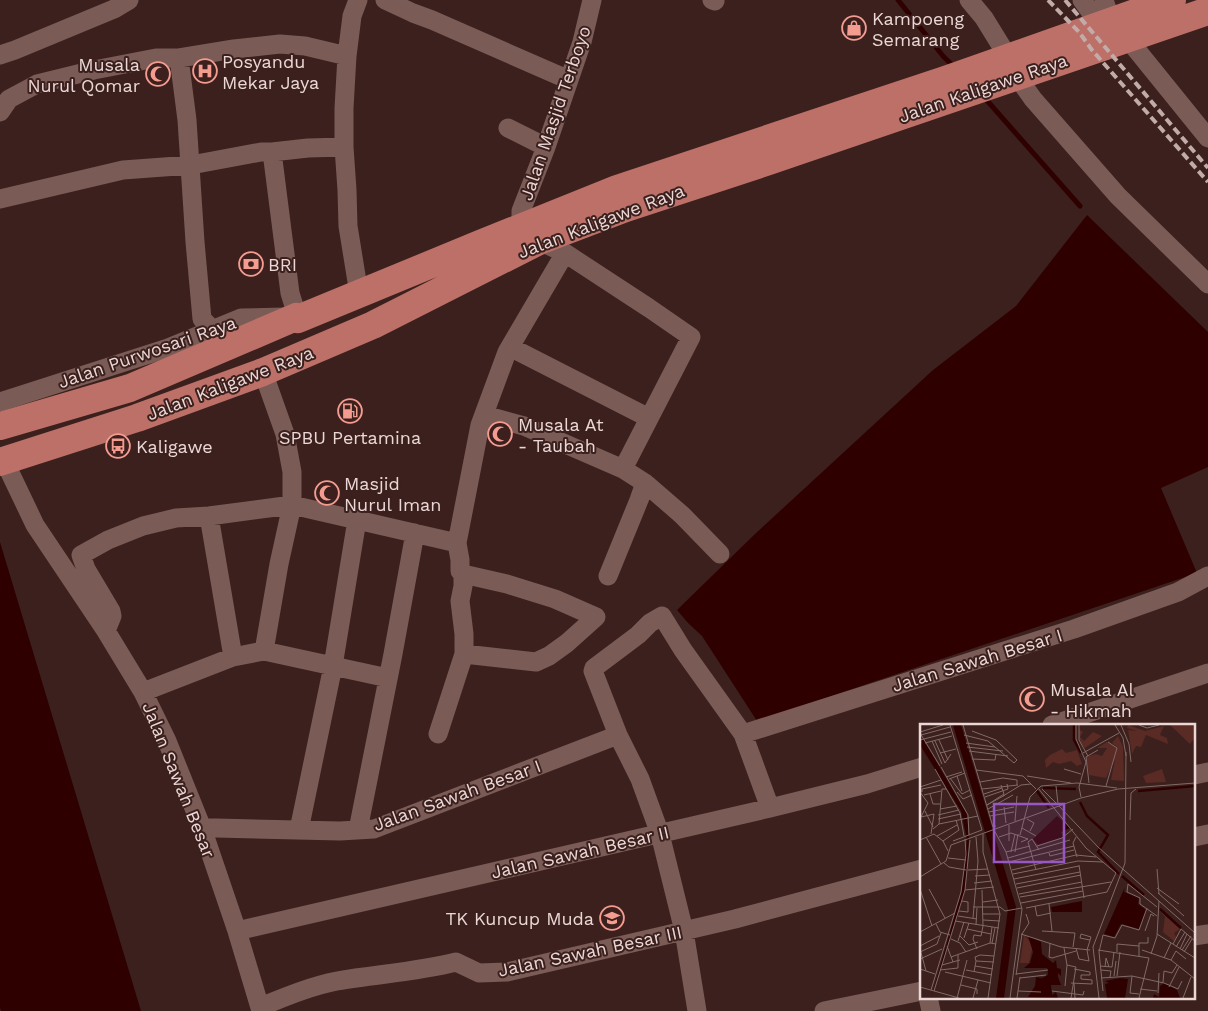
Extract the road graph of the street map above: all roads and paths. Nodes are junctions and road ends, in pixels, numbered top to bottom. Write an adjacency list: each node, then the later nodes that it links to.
1 (129, 0): 9 (street)
2 (358, 0): 10 (street)
3 (385, 0): 13 (street)
4 (592, 0): 13 (street, Jalan Masjid Terboyo)
5 (969, 0): 12 (street)
6 (1172, 0): 8 (highway)
7 (1208, 11): 8 (highway)
8 (1100, 17): 12 (highway, Jalan Kaligawe Raya); 12 (highway, Jalan Kaligawe Raya); 16 (street)
9 (0, 55)
10 (347, 56): 11 (street); 17 (street)
11 (179, 58): 14 (street); 20 (street)
12 (1000, 71): 22 (highway, Jalan Kaligawe Raya); 24 (street)
13 (569, 80): 18 (street, Jalan Masjid Terboyo)
14 (0, 112)
15 (508, 128): 18 (street)
16 (1208, 138)
17 (344, 147): 19 (street); 25 (street)
18 (546, 147): 22 (street, Jalan Masjid Terboyo)
19 (272, 152): 20 (street); 26 (street)
20 (191, 165): 21 (street); 27 (street)
21 (0, 199)
22 (531, 234): 23 (street); 25 (highway, Jalan Kaligawe Raya); 29 (highway, Jalan Kaligawe Raya)
23 (564, 253): 28 (street); 32 (street)
24 (1208, 284)
25 (359, 294): 26 (highway, Jalan Kaligawe Raya)
26 (297, 318): 27 (street, Jalan Purwosari Raya); 33 (highway, Jalan Kaligawe Raya)
27 (212, 329): 30 (street, Jalan Purwosari Raya)
28 (510, 346): 31 (street); 32 (street)
29 (263, 372): 34 (highway, Jalan Kaligawe Raya); 37 (street)
30 (0, 402)
31 (484, 415): 35 (street); 41 (street)
32 (648, 418): 35 (street)
33 (0, 426)
34 (2, 461): 46 (street, Jalan Sawah Besar)
35 (623, 470): 36 (street)
36 (645, 483): 42 (street); 44 (street)
37 (292, 505): 38 (street); 39 (street); 47 (street)
38 (209, 516): 46 (street); 49 (street)
39 (357, 520): 40 (street); 50 (street)
40 (415, 533): 41 (street); 52 (street)
41 (457, 543): 43 (street)
42 (720, 554)
43 (464, 574): 48 (street); 48 (street)
44 (608, 576)
45 (1208, 576): 56 (street, Jalan Sawah Besar I)
46 (106, 631): 53 (street, Jalan Sawah Besar)
47 (264, 651): 49 (street); 50 (street)
48 (464, 654): 55 (street)
49 (233, 657): 53 (street)
50 (333, 666): 52 (street); 61 (street)
51 (1208, 673): 54 (street)
52 (388, 678): 62 (street)
53 (144, 692): 60 (street, Jalan Sawah Besar)
54 (1055, 724)
55 (438, 734)
56 (743, 734): 57 (street); 59 (street)
57 (618, 735): 62 (street, Jalan Sawah Besar I); 63 (street)
58 (920, 768): 59 (street, Jalan Sawah Besar II)
59 (770, 808): 63 (street, Jalan Sawah Besar II)
60 (202, 828): 61 (street, Jalan Sawah Besar I); 65 (street, Jalan Sawah Besar)
61 (299, 830): 62 (street, Jalan Sawah Besar I)
62 (358, 830)
63 (660, 834): 65 (street, Jalan Sawah Besar II); 66 (street)
64 (920, 870): 66 (street, Jalan Sawah Besar III)
65 (237, 931): 69 (street, Jalan Sawah Besar)
66 (684, 931): 69 (street, Jalan Sawah Besar III); 70 (street)
67 (920, 991): 71 (street)
68 (928, 998): 72 (street)
69 (261, 1009)
70 (697, 1011)
71 (824, 1011)
72 (931, 1011)

